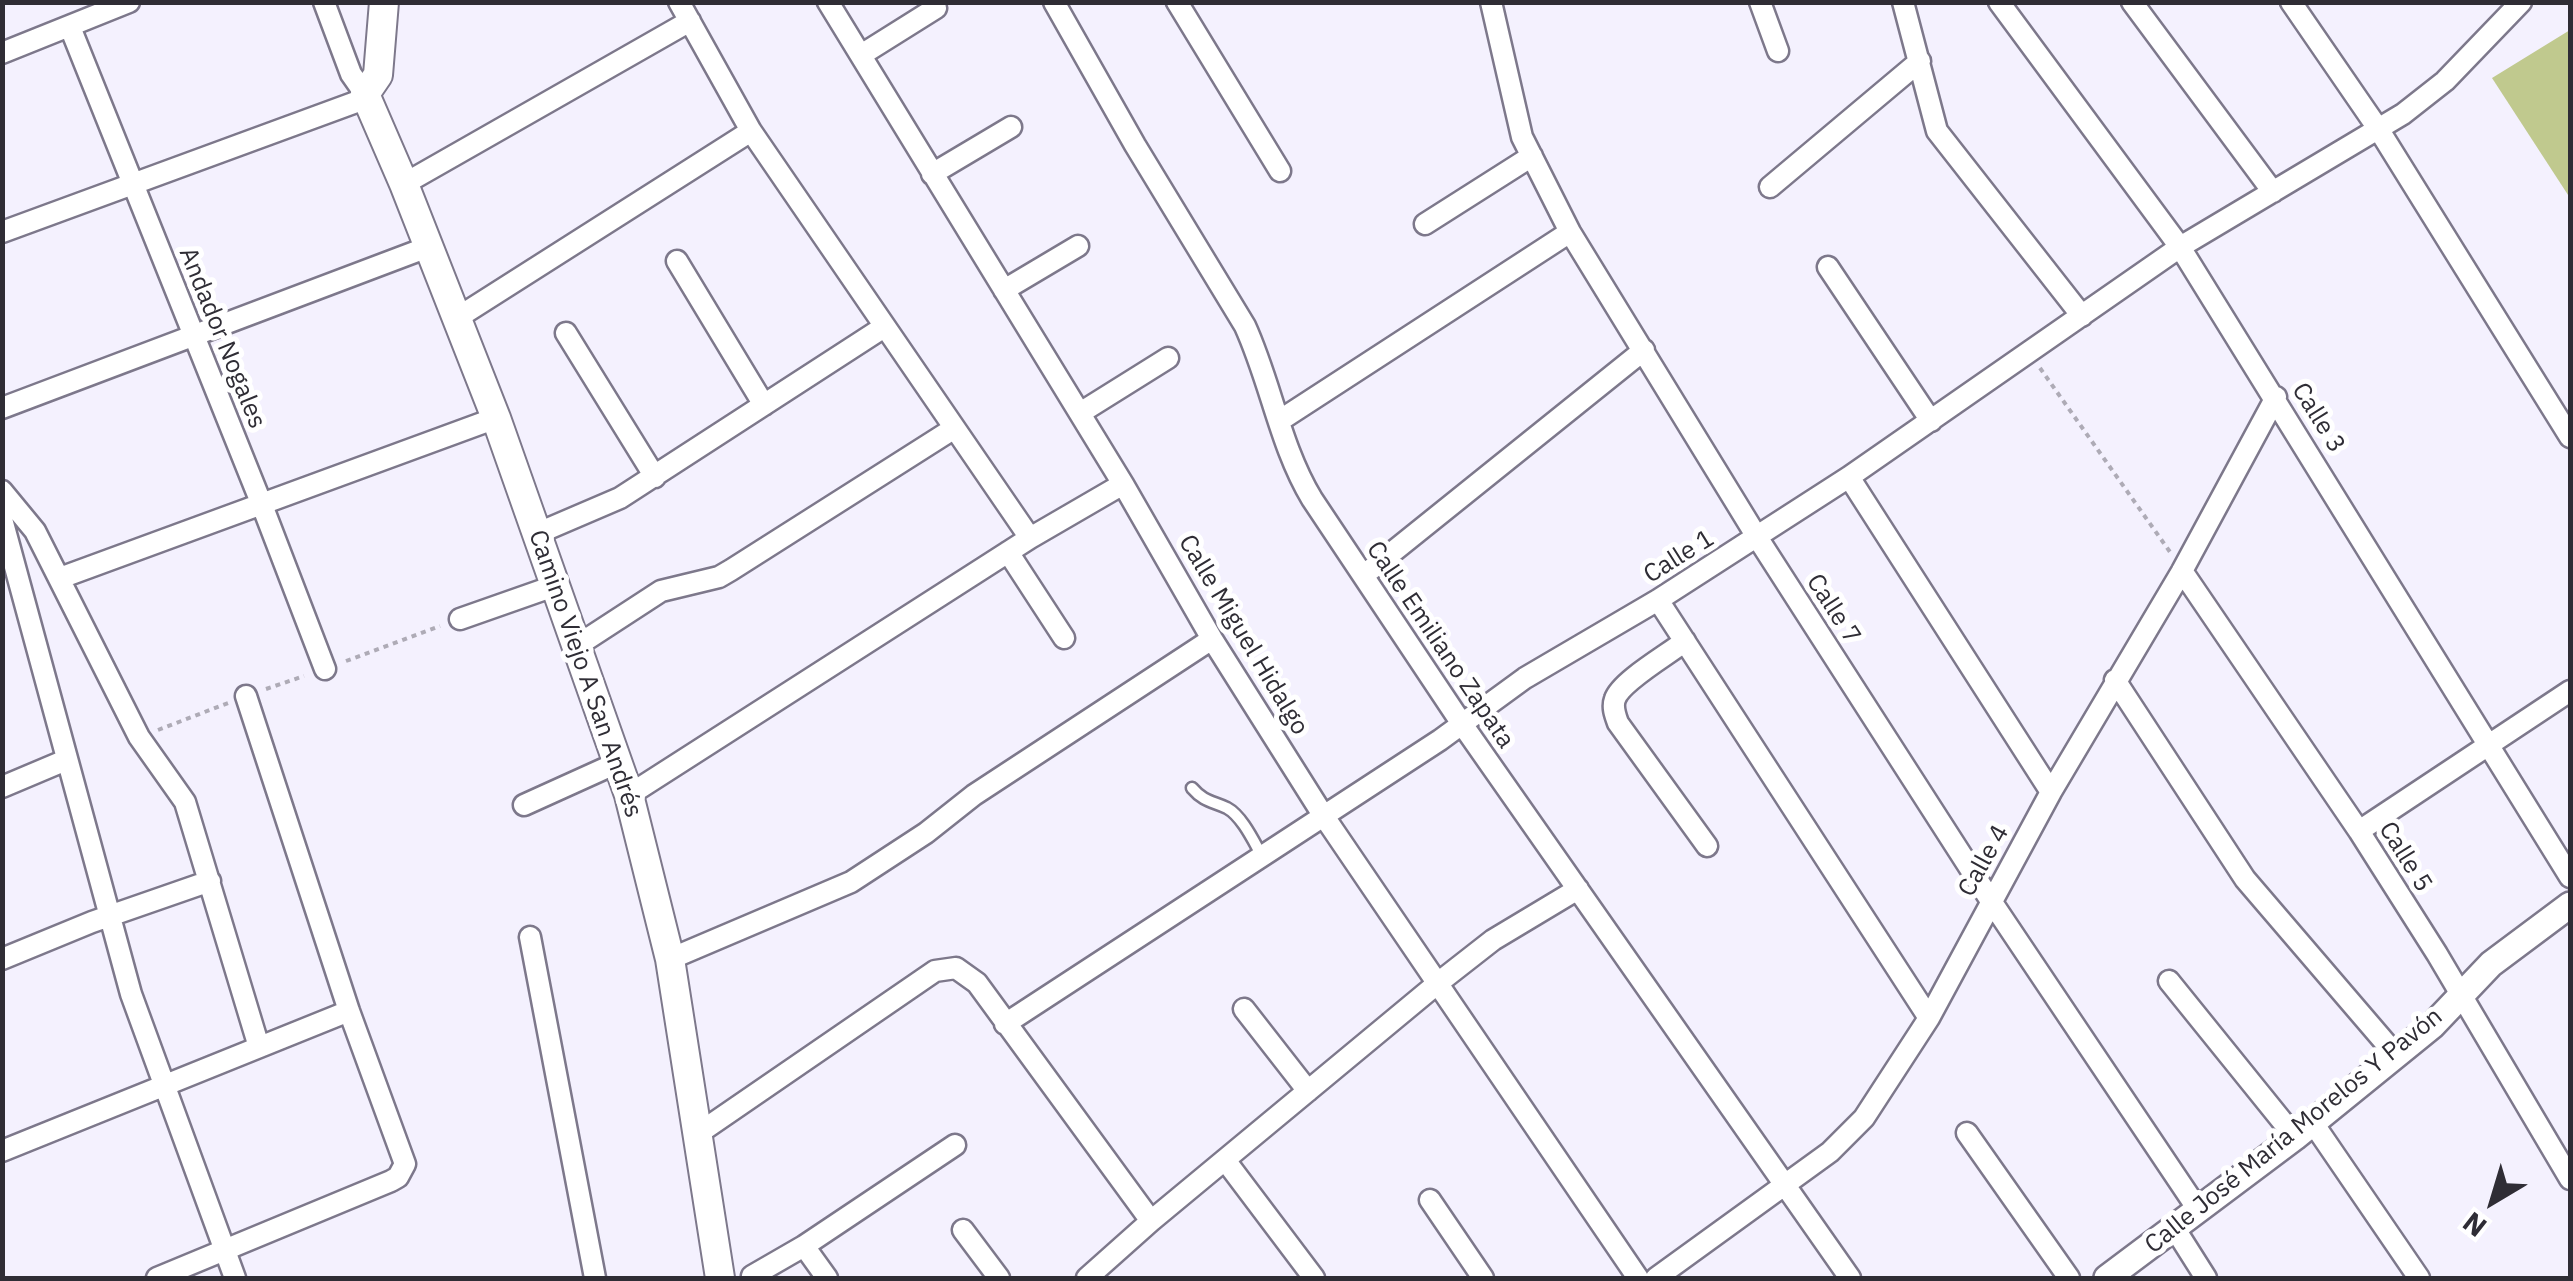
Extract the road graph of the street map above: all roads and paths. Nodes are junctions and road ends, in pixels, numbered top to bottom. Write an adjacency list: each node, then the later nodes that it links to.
1 (129, 2): 16 (street)
2 (324, 2): 21 (street, Camino Viejo A San Andrés)
3 (384, 2): 21 (main road)
4 (828, 2): 19 (street, Calle Miguel Hidalgo)
5 (1054, 2): 54 (street, Calle Emiliano Zapata)
6 (1177, 2): 26 (street)
7 (1491, 2): 25 (street, Calle 7)
8 (1760, 2): 17 (street)
9 (1904, 2): 20 (street)
10 (1998, 2): 37 (street, Calle 3)
11 (2132, 2): 31 (street)
12 (2290, 2): 24 (street)
13 (2521, 2): 24 (street, Calle 1)
14 (936, 8): 19 (street)
15 (684, 12): 23 (street); 29 (street)
16 (70, 27): 18 (street); 28 (street, Andador Nogales)
17 (1778, 50)
18 (2, 53)
19 (861, 55): 27 (street, Calle Miguel Hidalgo)
20 (1920, 61): 30 (street); 41 (street)
21 (366, 96): 28 (street); 29 (main road, Camino Viejo A San Andrés)
22 (1011, 127): 27 (street)
23 (752, 130): 42 (street); 43 (street)
24 (2379, 130): 31 (street, Calle 1); 57 (street)
25 (1532, 156): 32 (street); 34 (street, Calle 7)
26 (1280, 171)
27 (932, 174): 40 (street, Calle Miguel Hidalgo)
28 (134, 184): 33 (street); 45 (street, Andador Nogales)
29 (404, 184): 36 (main road, Camino Viejo A San Andrés)
30 (1770, 187)
31 (2273, 192): 37 (street, Calle 1)
32 (1426, 224)
33 (2, 232)
34 (1570, 232): 46 (street, Calle 7); 54 (street)
35 (1078, 246): 40 (street)
36 (428, 247): 42 (main road, Camino Viejo A San Andrés); 45 (street)
37 (2180, 247): 41 (street, Calle 1); 49 (street, Calle 3)
38 (676, 261): 50 (street)
39 (1828, 267): 55 (street)
40 (1004, 290): 52 (street, Calle Miguel Hidalgo)
41 (2082, 316): 47 (street, Calle 1)
42 (457, 318): 53 (main road, Camino Viejo A San Andrés)
43 (884, 327): 50 (street); 56 (street)
44 (566, 333): 59 (street)
45 (194, 337): 51 (street); 62 (street, Andador Nogales)
46 (1644, 350): 65 (street, Calle 7); 69 (street)
47 (2028, 352): 55 (street, Calle 1); 68 (path)
48 (1168, 358): 52 (street)
49 (2276, 397): 68 (street, Calle 4); 85 (street, Calle 3)
50 (764, 404): 59 (street)
51 (2, 408)
52 (1080, 414): 60 (street, Calle Miguel Hidalgo)
53 (496, 418): 62 (street); 64 (main road, Camino Viejo A San Andrés)
54 (1279, 421): 69 (street, Calle Emiliano Zapata)
55 (1931, 421): 58 (street, Calle 1)
56 (954, 429): 66 (street); 78 (street)
57 (2570, 437)
58 (1849, 476): 65 (street, Calle 1); 90 (street)
59 (655, 477): 64 (street)
60 (1123, 484): 66 (street); 76 (street, Calle Miguel Hidalgo)
61 (2, 491): 70 (street)
62 (262, 505): 70 (street); 79 (street, Andador Nogales)
63 (2, 519): 72 (street)
64 (536, 534): 71 (main road, Camino Viejo A San Andrés)
65 (1757, 537): 73 (street, Calle 1); 100 (street, Calle 7)
66 (1030, 538): 67 (street)
67 (1008, 552): 75 (street); 91 (street)
68 (2182, 570): 80 (street, Calle 4); 94 (street, Calle 5)
69 (1364, 575): 83 (street, Calle Emiliano Zapata)
70 (60, 578): 84 (street)
71 (554, 586): 74 (street); 78 (main road, Camino Viejo A San Andrés)
72 (12, 590): 86 (street)
73 (1658, 600): 77 (street); 83 (street, Calle 1)
74 (460, 619): 79 (path)
75 (1064, 638)
76 (1212, 639): 93 (street, Calle Miguel Hidalgo); 105 (street)
77 (1685, 642): 95 (street); 111 (street)
78 (575, 646): 87 (main road, Camino Viejo A San Andrés)
79 (324, 669): 82 (path)
80 (2115, 680): 90 (street, Calle 4); 114 (street)
81 (2570, 691): 85 (street)
82 (246, 696): 84 (path); 110 (street)
83 (1462, 724): 93 (street, Calle 1); 99 (street, Calle Emiliano Zapata)
84 (140, 737): 98 (street)
85 (2491, 745): 94 (street); 97 (street, Calle 3)
86 (66, 760): 88 (street); 102 (street)
87 (619, 762): 91 (main road, Camino Viejo A San Andrés); 92 (street)
88 (2, 788)
89 (1192, 788): 96 (lane)
90 (2051, 792): 100 (street, Calle 4)
91 (630, 795): 105 (main road, Camino Viejo A San Andrés)
92 (524, 805)
93 (1323, 815): 96 (street, Calle 1); 107 (street, Calle Miguel Hidalgo)
94 (2359, 831): 108 (street, Calle 5)
95 (1707, 846)
96 (1262, 856): 112 (street, Calle 1)
97 (2570, 877)
98 (210, 882): 102 (street); 113 (street)
99 (1578, 889): 107 (street); 124 (street, Calle Emiliano Zapata)
100 (1991, 901): 111 (street, Calle 4); 126 (street, Calle 7)
101 (2570, 905): 108 (street, Calle José María Morelos Y Pavón)
102 (108, 917): 104 (street); 115 (street)
103 (530, 937): 136 (street)
104 (2, 959)
105 (670, 959): 118 (main road, Camino Viejo A San Andrés)
106 (2169, 980): 117 (street)
107 (1438, 983): 116 (street); 142 (street, Calle Miguel Hidalgo)
108 (2459, 996): 114 (street, Calle José María Morelos Y Pavón); 123 (street, Calle 5)
109 (1244, 1009): 116 (street)
110 (348, 1011): 113 (street); 131 (street)
111 (1930, 1018): 124 (street, Calle 4)
112 (1004, 1024): 118 (street); 127 (street)
113 (260, 1046): 115 (street)
114 (2395, 1054): 117 (street, Calle José María Morelos Y Pavón)
115 (163, 1087): 121 (street); 131 (street)
116 (1308, 1091): 122 (street)
117 (2304, 1130): 126 (street, Calle José María Morelos Y Pavón); 148 (street)
118 (699, 1133): 137 (main road, Camino Viejo A San Andrés)
119 (1967, 1133): 145 (street)
120 (955, 1145): 130 (street)
121 (2, 1151)
122 (1224, 1160): 127 (street); 140 (street)
123 (2570, 1179)
124 (1783, 1188): 143 (street, Calle 4); 144 (street, Calle Emiliano Zapata)
125 (1430, 1200): 141 (street)
126 (2199, 1212): 128 (street, Calle José María Morelos Y Pavón)
127 (1151, 1221): 133 (street)
128 (2175, 1229): 146 (street, Calle José María Morelos Y Pavón); 147 (street)
129 (963, 1230): 139 (street)
130 (804, 1246): 132 (street); 138 (street)
131 (225, 1251): 134 (street); 135 (street)
132 (752, 1276)
133 (1091, 1277)
134 (157, 1278)
135 (235, 1278)
136 (594, 1278)
137 (720, 1278)
138 (827, 1278)
139 (999, 1278)
140 (1314, 1278)
141 (1484, 1278)
142 (1638, 1278)
143 (1656, 1278)
144 (1850, 1278)
145 (2069, 1278)
146 (2107, 1278)
147 (2206, 1278)
148 (2419, 1278)

